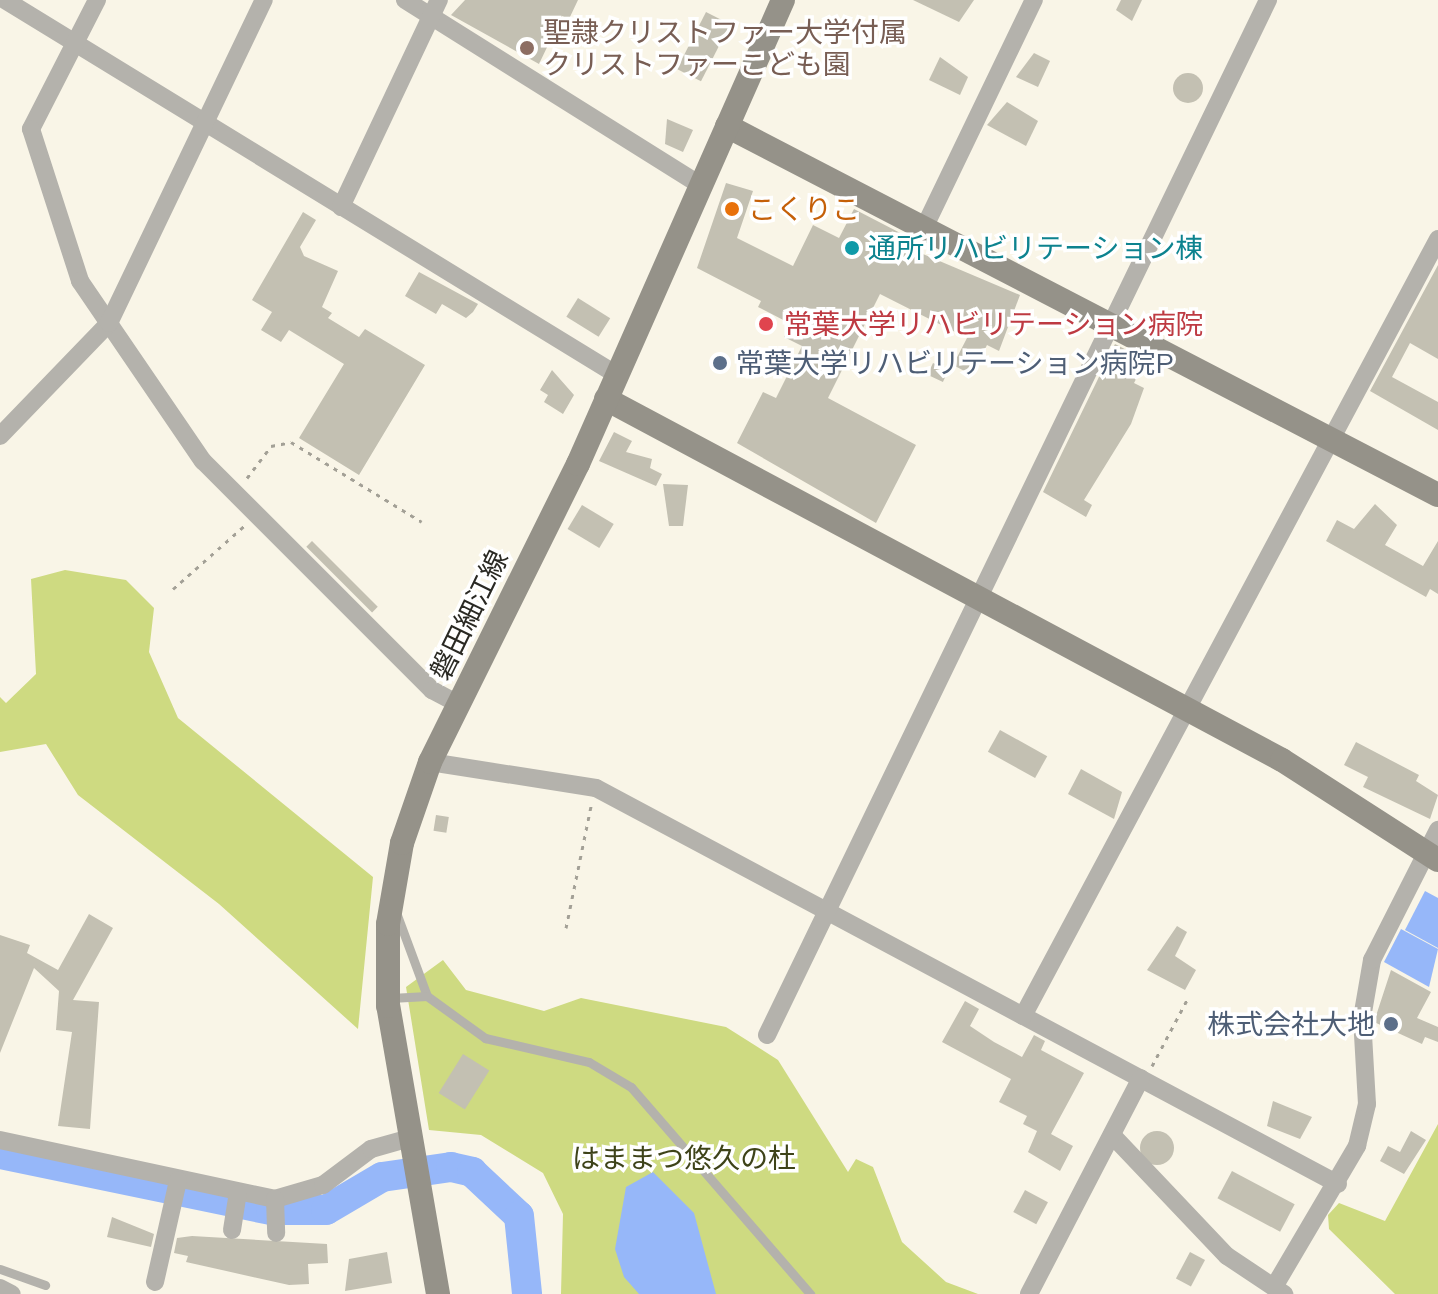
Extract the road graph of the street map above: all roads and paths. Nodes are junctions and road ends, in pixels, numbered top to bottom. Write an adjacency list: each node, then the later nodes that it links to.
1 (5, 0): 9 (street)
2 (97, 0): 9 (street)
3 (264, 0): 10 (street)
4 (405, 0): 8 (street)
5 (783, 0): 11 (street, 磐田細江線)
6 (1034, 0): 14 (street)
7 (1268, 0): 16 (street)
8 (436, 8): 12 (street); 13 (street)
9 (76, 44): 10 (street); 17 (street)
10 (206, 124): 13 (street); 17 (street)
11 (727, 126): 12 (street, 磐田細江線); 14 (street)
12 (701, 186): 18 (street, 磐田細江線)
13 (341, 207): 18 (street)
14 (925, 226): 16 (street)
15 (1438, 239): 21 (street)
16 (1110, 320): 21 (street); 27 (street)
17 (109, 323): 20 (street); 22 (street)
18 (617, 375): 19 (street, 磐田細江線)
19 (606, 399): 27 (street); 28 (street, 磐田細江線)
20 (0, 436)
21 (1331, 438): 23 (street); 29 (street)
22 (234, 493): 24 (street); 25 (path)
23 (1438, 495)
24 (255, 515): 26 (path); 28 (street)
25 (422, 522)
26 (173, 589)
27 (976, 597): 29 (street); 34 (street)
28 (458, 704): 30 (street, 磐田細江線)
29 (1187, 709): 32 (street); 39 (street)
30 (430, 762): 31 (street); 33 (street, 磐田細江線)
31 (596, 788): 34 (street); 35 (path)
32 (1434, 847): 46 (street)
33 (391, 897): 36 (lane); 38 (street, 磐田細江線)
34 (826, 910): 39 (street); 40 (street)
35 (566, 928)
36 (427, 996): 38 (lane); 58 (lane)
37 (1189, 996): 41 (path)
38 (388, 999): 44 (street, 磐田細江線)
39 (1023, 1016): 41 (street)
40 (767, 1035)
41 (1143, 1079): 42 (street); 46 (street)
42 (1112, 1135): 55 (street); 59 (street)
43 (0, 1140): 45 (street)
44 (411, 1145): 48 (street); 57 (street, 磐田細江線)
45 (178, 1182): 47 (street); 52 (street)
46 (1338, 1184): 55 (street)
47 (238, 1194): 48 (street); 49 (street)
48 (275, 1199): 50 (street)
49 (232, 1230)
50 (276, 1233)
51 (0, 1269): 53 (lane)
52 (155, 1282)
53 (45, 1285)
54 (0, 1288): 56 (street)
55 (1279, 1291)
56 (12, 1294)
57 (438, 1294)
58 (810, 1294)
59 (1029, 1294)

